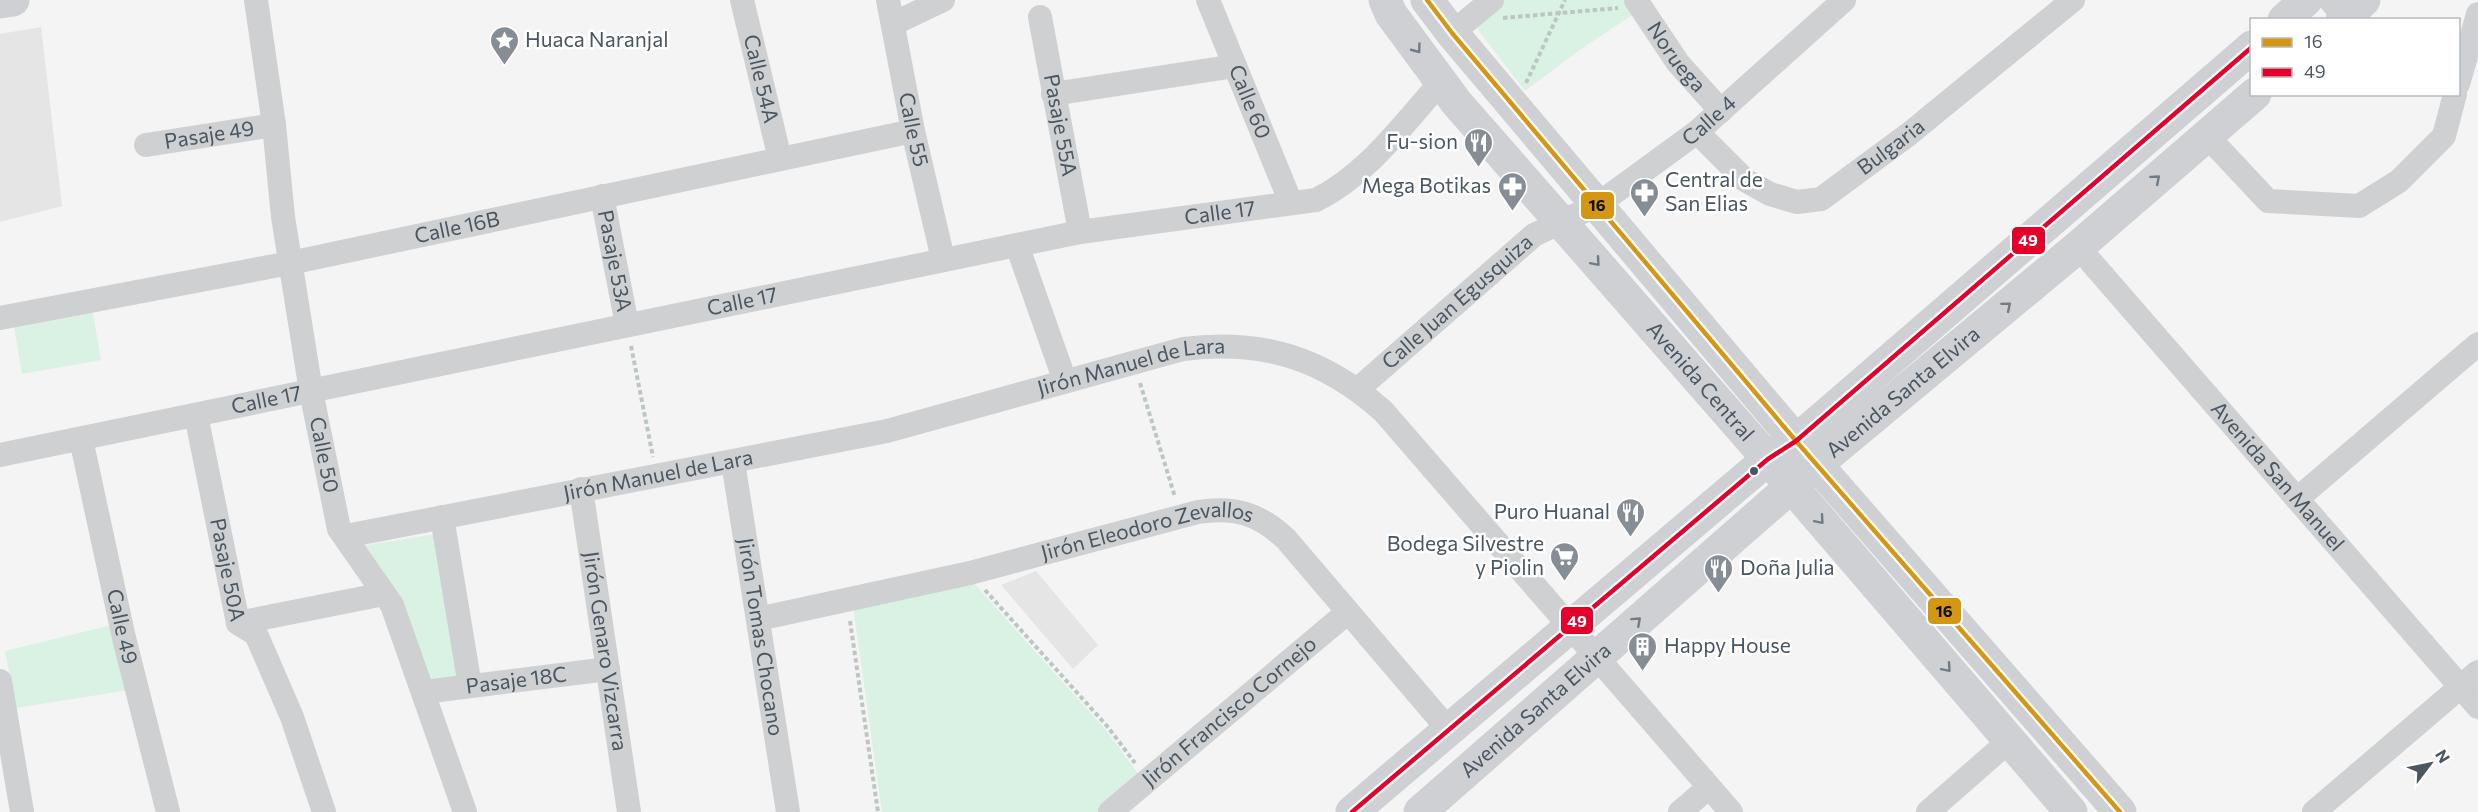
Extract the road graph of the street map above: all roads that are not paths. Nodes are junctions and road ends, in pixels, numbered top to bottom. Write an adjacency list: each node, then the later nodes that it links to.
1 (13, 0): 12 (street)
2 (256, 0): 30 (street, Calle 50)
3 (742, 0): 35 (street, Calle 54A)
4 (888, 0): 20 (street, Calle 55)
5 (943, 0): 20 (street)
6 (1208, 0): 23 (street, Calle 60)
7 (1385, 0): 25 (street, Avenida Central, one-way to 25)
8 (1427, 0): 21 (street, Avenida Central)
9 (2073, 0): 32 (street, Bulgaria)
10 (2306, 0): 19 (street)
11 (2473, 0): 15 (street)
12 (0, 2)
13 (1631, 4): 29 (street, Noruega)
14 (1833, 4): 29 (street, Calle 4)
15 (2478, 6)
16 (1496, 9): 21 (street)
17 (2478, 14): 24 (street)
18 (1040, 17): 26 (street, Pasaje 55A)
19 (2286, 18)
20 (893, 24): 31 (street, Calle 55)
21 (1452, 33): 38 (street, Avenida Central)
22 (2250, 49): 53 (street, Avenida Santa Elvira)
23 (1235, 66): 26 (street); 37 (street, Calle 60)
24 (2460, 77)
25 (1441, 81): 37 (street, Calle 17); 39 (street, Avenida Central)
26 (1053, 94): 40 (street, Pasaje 55A)
27 (2252, 96): 33 (street, Avenida Santa Elvira)
28 (2455, 96): 33 (street)
29 (1721, 111): 32 (street, Calle 4)
30 (274, 125): 34 (street, Pasaje 49); 44 (street, Calle 50)
31 (913, 131): 35 (street, Calle 16B); 43 (street, Calle 55)
32 (1697, 132): 38 (street, Calle 4)
33 (2207, 136): 42 (street, Avenida Santa Elvira, one-way to 33)
34 (146, 145)
35 (780, 159): 36 (street, Calle 16B)
36 (602, 196): 44 (street, Calle 16B); 46 (street, Pasaje 53A)
37 (1291, 202): 40 (street, Calle 17)
38 (1597, 205): 39 (street, Calle 4); 53 (street, Avenida Central)
39 (1560, 222): 49 (street, Calle Juan Egusquiza); 55 (street, Avenida Central, one-way to 55)
40 (1080, 232): 41 (street, Calle 17)
41 (1017, 245): 43 (street, Calle 17); 48 (street)
42 (2078, 247): 53 (street, Avenida Santa Elvira, one-way to 42); 59 (street, Avenida San Manuel)
43 (943, 259): 46 (street, Calle 17)
44 (290, 263): 45 (street, Calle 16B); 50 (street, Calle 50)
45 (0, 318)
46 (627, 325): 50 (street, Calle 17)
47 (2478, 344): 59 (street)
48 (1065, 381): 49 (street, Jirón Manuel de Lara); 56 (street, Jirón Manuel de Lara)
49 (1358, 389): 66 (street, Jirón Manuel de Lara)
50 (311, 391): 51 (street, Calle 17); 61 (street, Calle 50)
51 (196, 415): 52 (street, Calle 17); 65 (street, Pasaje 50A)
52 (81, 439): 54 (street, Calle 17); 78 (street, Calle 49)
53 (1806, 452): 55 (street, Avenida Santa Elvira); 57 (street, Avenida Santa Elvira); 90 (street, Avenida Central)
54 (0, 455)
55 (1768, 459): 57 (street, Avenida Central); 66 (street, Avenida Santa Elvira)
56 (733, 462): 58 (street, Jirón Manuel de Lara); 64 (street, Jirón Tomas Chocano)
57 (1791, 487): 67 (street, Avenida Santa Elvira, one-way to 57); 75 (street, Avenida Central, one-way to 75)
58 (581, 489): 60 (street, Jirón Manuel de Lara); 68 (street, Jirón Genaro Vizcarra)
59 (2297, 499): 69 (street, Avenida San Manuel)
60 (442, 517): 61 (street, Jirón Manuel de Lara); 70 (street)
61 (346, 536): 62 (street, Calle 50)
62 (384, 594): 65 (street); 72 (street, Calle 50)
63 (1348, 612): 64 (street, Jirón Eleodoro Zevallos); 74 (street, Jirón Eleodoro Zevallos); 83 (street, Jirón Francisco Cornejo)
64 (758, 619): 82 (street, Jirón Tomas Chocano)
65 (238, 623): 79 (street, Pasaje 50A)
66 (1570, 627): 67 (street, Jirón Manuel de Lara); 74 (street, Avenida Santa Elvira)
67 (1597, 657): 76 (street, Jirón Manuel de Lara); 85 (street, Avenida Santa Elvira)
68 (608, 669): 70 (street, Pasaje 18C); 81 (street, Jirón Genaro Vizcarra)
69 (2469, 680): 73 (street, Avenida San Manuel); 91 (street)
70 (470, 686): 72 (street, Pasaje 18C)
71 (1, 689): 77 (street)
72 (424, 692): 80 (street, Calle 50)
73 (2478, 707)
74 (1448, 729): 84 (street, Avenida Santa Elvira)
75 (2009, 741): 88 (street); 89 (street, Avenida Central)
76 (1709, 787): 86 (street); 87 (street, Jirón Manuel de Lara)
77 (22, 812)
78 (168, 812)
79 (324, 812)
80 (465, 812)
81 (629, 812)
82 (788, 812)
83 (1110, 812)
84 (1352, 812)
85 (1420, 812)
86 (1680, 812)
87 (1731, 812)
88 (1928, 812)
89 (2071, 812)
90 (2120, 812)
91 (2314, 812)

